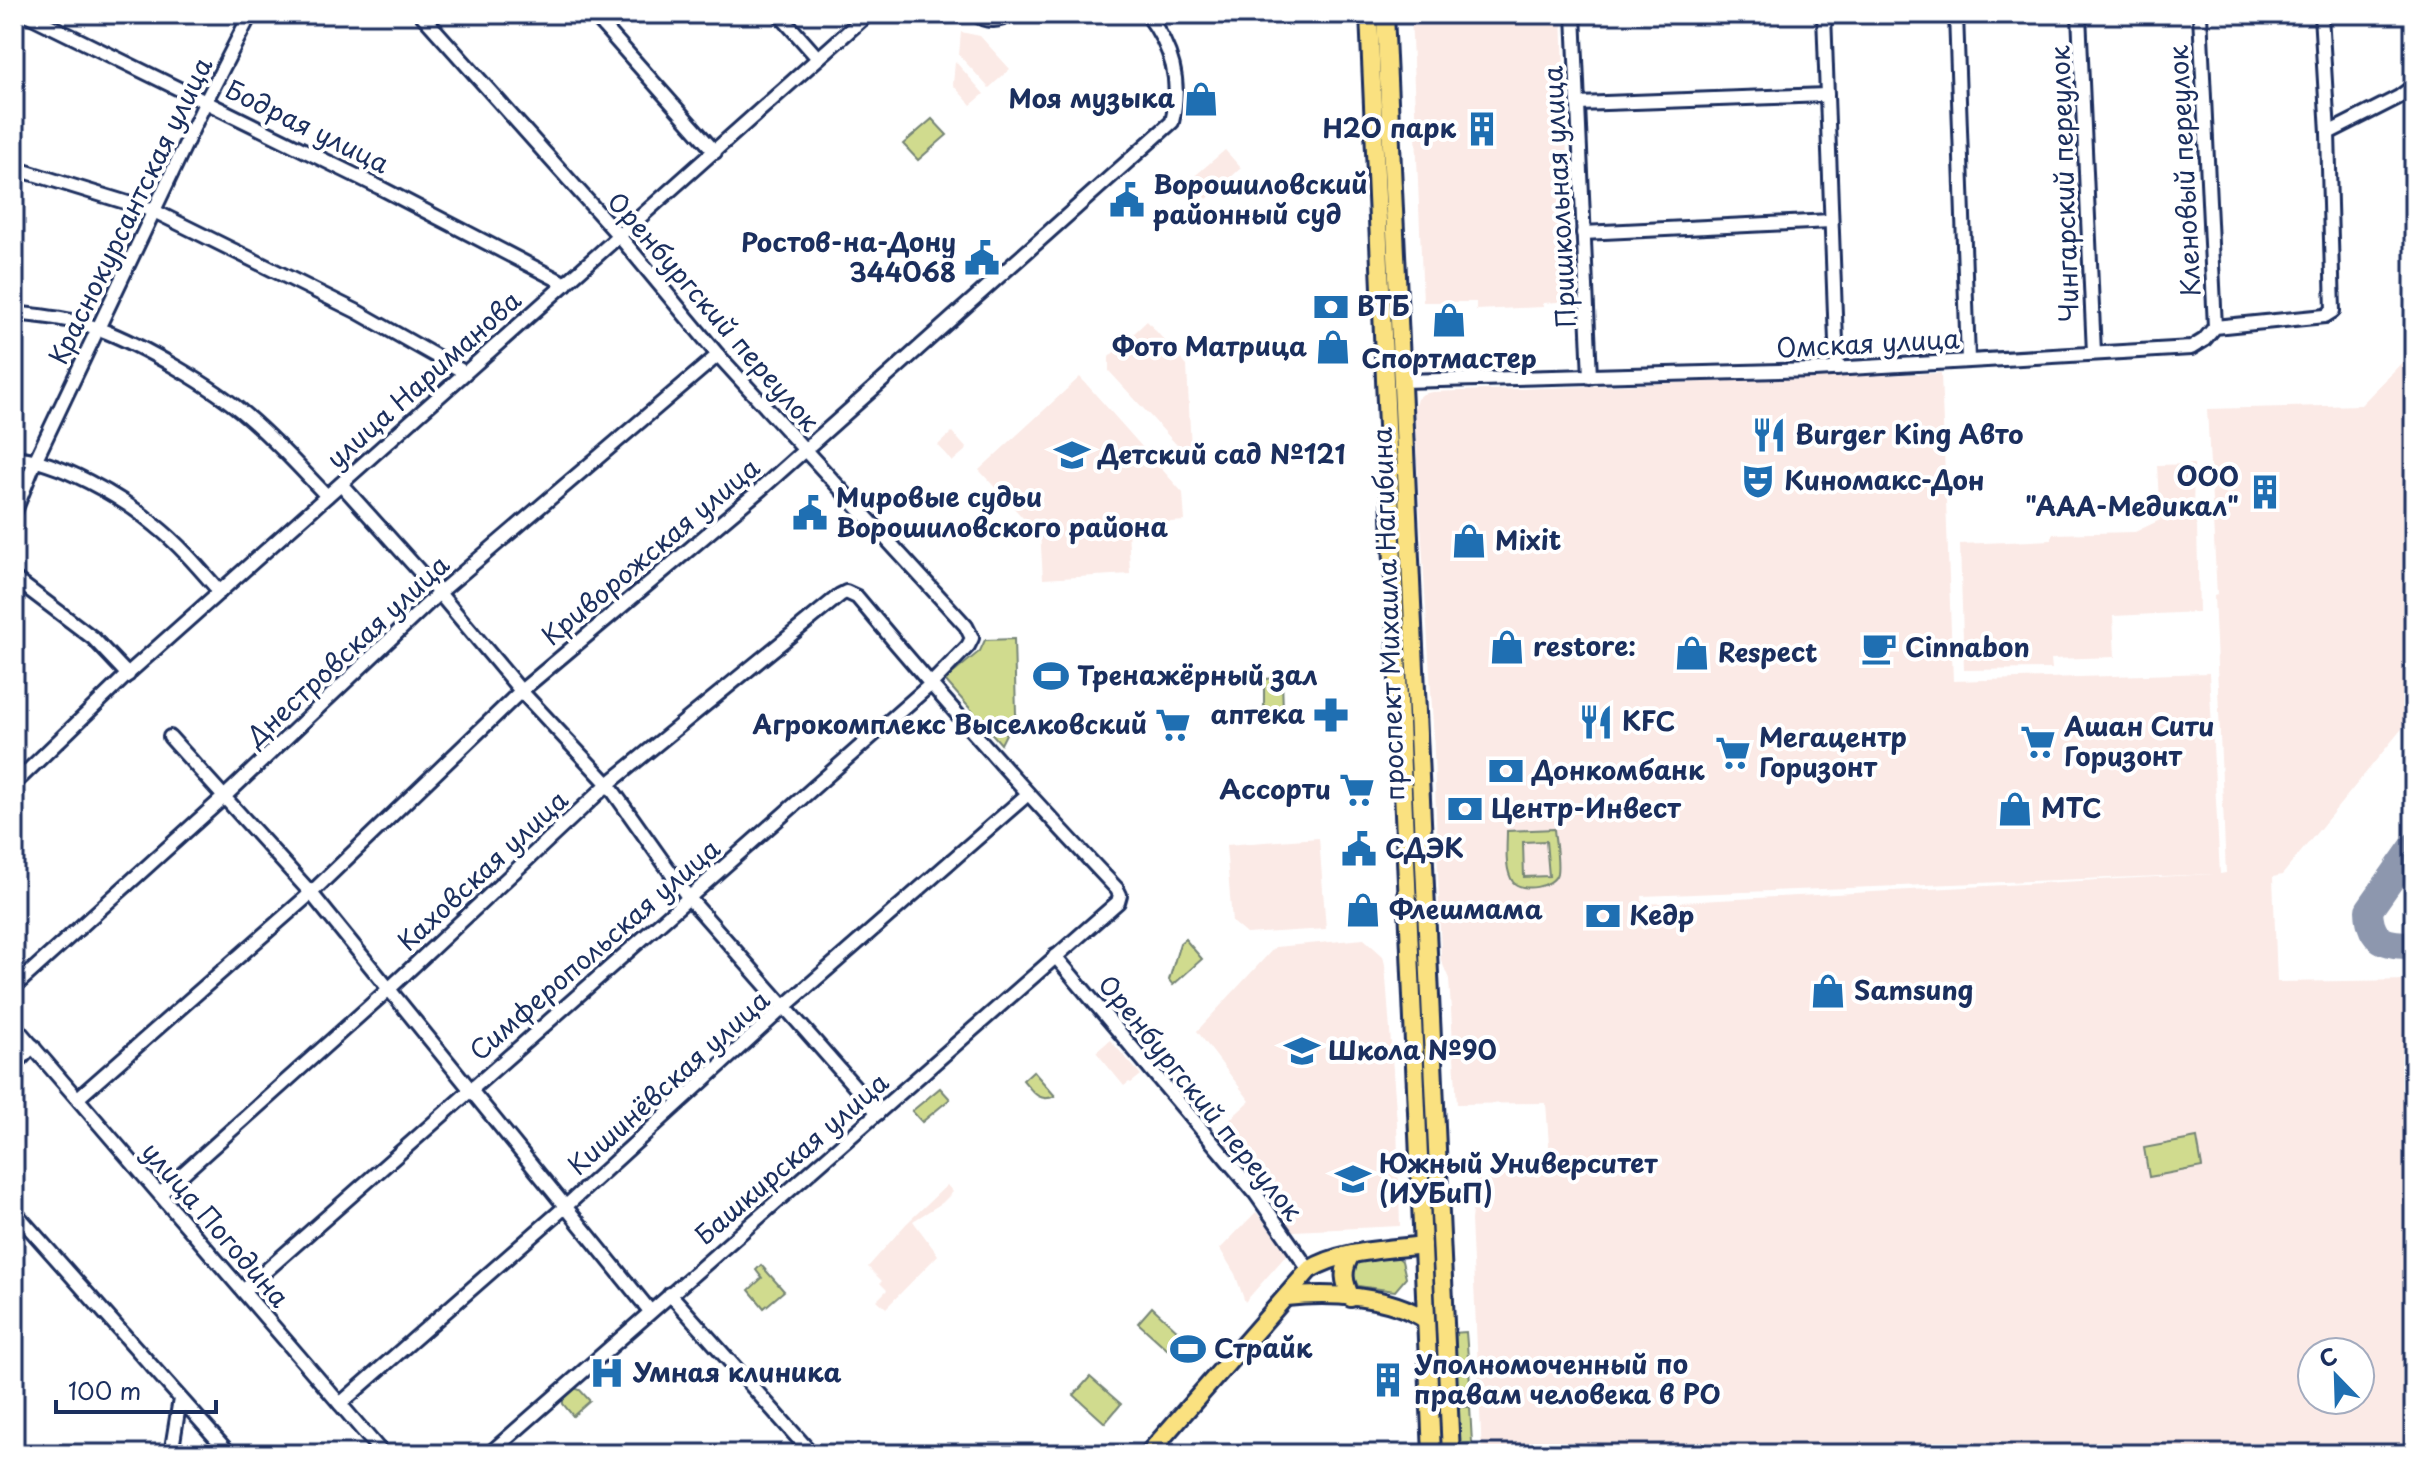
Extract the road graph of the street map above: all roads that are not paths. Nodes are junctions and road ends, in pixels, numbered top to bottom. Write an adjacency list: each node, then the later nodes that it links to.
1 (26, 14): 21 (street, Бодрая улица)
2 (248, 14): 21 (street, Краснокурсантская улица)
3 (421, 14): 29 (street, Оренбургский переулок)
4 (593, 14): 24 (street)
5 (779, 14): 18 (street)
6 (868, 14): 18 (street, улица Нариманова)
7 (976, 14): 8 (street)
8 (1011, 14)
9 (1147, 14): 41 (street, Криворожская улица)
10 (1369, 14): 74 (main road, проспект Михаила Нагибина)
11 (1385, 14): 40 (main road, проспект Михаила Нагибина)
12 (1574, 14): 22 (street, Пришкольная улица)
13 (1824, 14): 20 (street)
14 (1956, 14): 36 (street)
15 (2079, 14): 34 (street, Чингарский переулок)
16 (2200, 14): 32 (street, Кленовый переулок)
17 (2321, 14): 23 (street)
18 (817, 57): 24 (street, улица Нариманова)
19 (2414, 86): 23 (street)
20 (1827, 95): 22 (street); 27 (street)
21 (206, 101): 26 (street, Краснокурсантская улица); 30 (street, Бодрая улица)
22 (1578, 104): 28 (street, Пришкольная улица)
23 (2328, 133): 32 (street, Омская улица)
24 (715, 152): 29 (street, улица Нариманова)
25 (14, 168): 26 (street)
26 (154, 211): 33 (street, Краснокурсантская улица); 38 (street)
27 (1831, 221): 28 (street); 37 (street)
28 (1583, 233): 39 (street, Пришкольная улица)
29 (620, 237): 30 (street, улица Нариманова); 35 (street, Оренбургский переулок)
30 (566, 284): 38 (street, улица Нариманова)
31 (14, 313): 33 (street)
32 (2215, 327): 34 (street, Омская улица)
33 (98, 329): 43 (street, Краснокурсантская улица); 45 (street)
34 (2094, 353): 36 (street, Омская улица)
35 (718, 355): 41 (street, Оренбургский переулок); 49 (street, Днестровская улица)
36 (1968, 360): 37 (street, Омская улица)
37 (1837, 369): 39 (street, Омская улица)
38 (464, 372): 44 (street, улица Нариманова)
39 (1590, 377): 40 (street, Омская улица)
40 (1403, 381): 76 (main road, проспект Михаила Нагибина)
41 (804, 449): 50 (street, Оренбургский переулок); 53 (street, Криворожская улица)
42 (14, 457): 43 (street)
43 (36, 459): 46 (street, Краснокурсантская улица); 48 (street)
44 (341, 484): 45 (street, улица Нариманова); 49 (street)
45 (327, 496): 48 (street, улица Нариманова)
46 (14, 514)
47 (14, 578): 51 (street)
48 (220, 592): 51 (street, улица Нариманова)
49 (439, 593): 53 (street); 58 (street, Днестровская улица)
50 (972, 638): 52 (street, Симферопольская улица)
51 (128, 675): 55 (street, улица Нариманова)
52 (930, 685): 56 (street, Каховская улица); 57 (street); 60 (street, Симферопольская улица)
53 (521, 691): 56 (street); 59 (street, Криворожская улица)
54 (170, 737): 58 (street)
55 (14, 784)
56 (608, 784): 60 (street); 63 (street, Каховская улица)
57 (1028, 794): 61 (street, Башкирская улица); 64 (street, Кишинёвская улица)
58 (224, 797): 59 (street); 62 (street, Днестровская улица)
59 (311, 893): 63 (street); 69 (street, Криворожская улица)
60 (688, 897): 64 (street); 68 (street, Симферопольская улица)
61 (1055, 956): 70 (street, Башкирская улица); 77 (street, Оренбургский переулок)
62 (14, 987)
63 (390, 988): 68 (street); 71 (street, Каховская улица)
64 (784, 1007): 70 (street); 72 (street, Кишинёвская улица)
65 (14, 1025): 66 (street, улица Погодина)
66 (33, 1046): 67 (street); 69 (street, улица Погодина)
67 (14, 1066)
68 (471, 1089): 72 (street); 79 (street, Симферопольская улица)
69 (78, 1098): 71 (street, улица Погодина)
70 (878, 1113): 81 (street, Башкирская улица)
71 (160, 1194): 79 (street, улица Погодина)
72 (565, 1207): 86 (street); 89 (street, Кишинёвская улица)
73 (14, 1211): 88 (street)
74 (1423, 1245): 75 (main road); 76 (main road); 84 (main road, проспект Михаила Нагибина)
75 (1351, 1255): 77 (main road); 83 (main road)
76 (1441, 1260): 78 (main road, проспект Михаила Нагибина)
77 (1309, 1270): 80 (main road); 82 (main road)
78 (1442, 1290): 84 (main road); 97 (main road, проспект Михаила Нагибина)
79 (243, 1291): 89 (street, улица Погодина)
80 (1321, 1293): 82 (main road); 83 (main road)
81 (670, 1294): 86 (street, Башкирская улица); 94 (street)
82 (1286, 1297): 95 (main road)
83 (1351, 1298): 85 (main road)
84 (1425, 1300): 85 (main road); 87 (main road, проспект Михаила Нагибина)
85 (1407, 1307): 87 (main road)
86 (650, 1311): 93 (street, Башкирская улица)
87 (1426, 1320): 96 (main road, проспект Михаила Нагибина)
88 (180, 1399): 90 (street); 91 (street)
89 (340, 1404): 92 (street, улица Погодина)
90 (176, 1454)
91 (230, 1454)
92 (383, 1454)
93 (489, 1454)
94 (812, 1454)
95 (1148, 1454)
96 (1432, 1454)
97 (1451, 1454)

